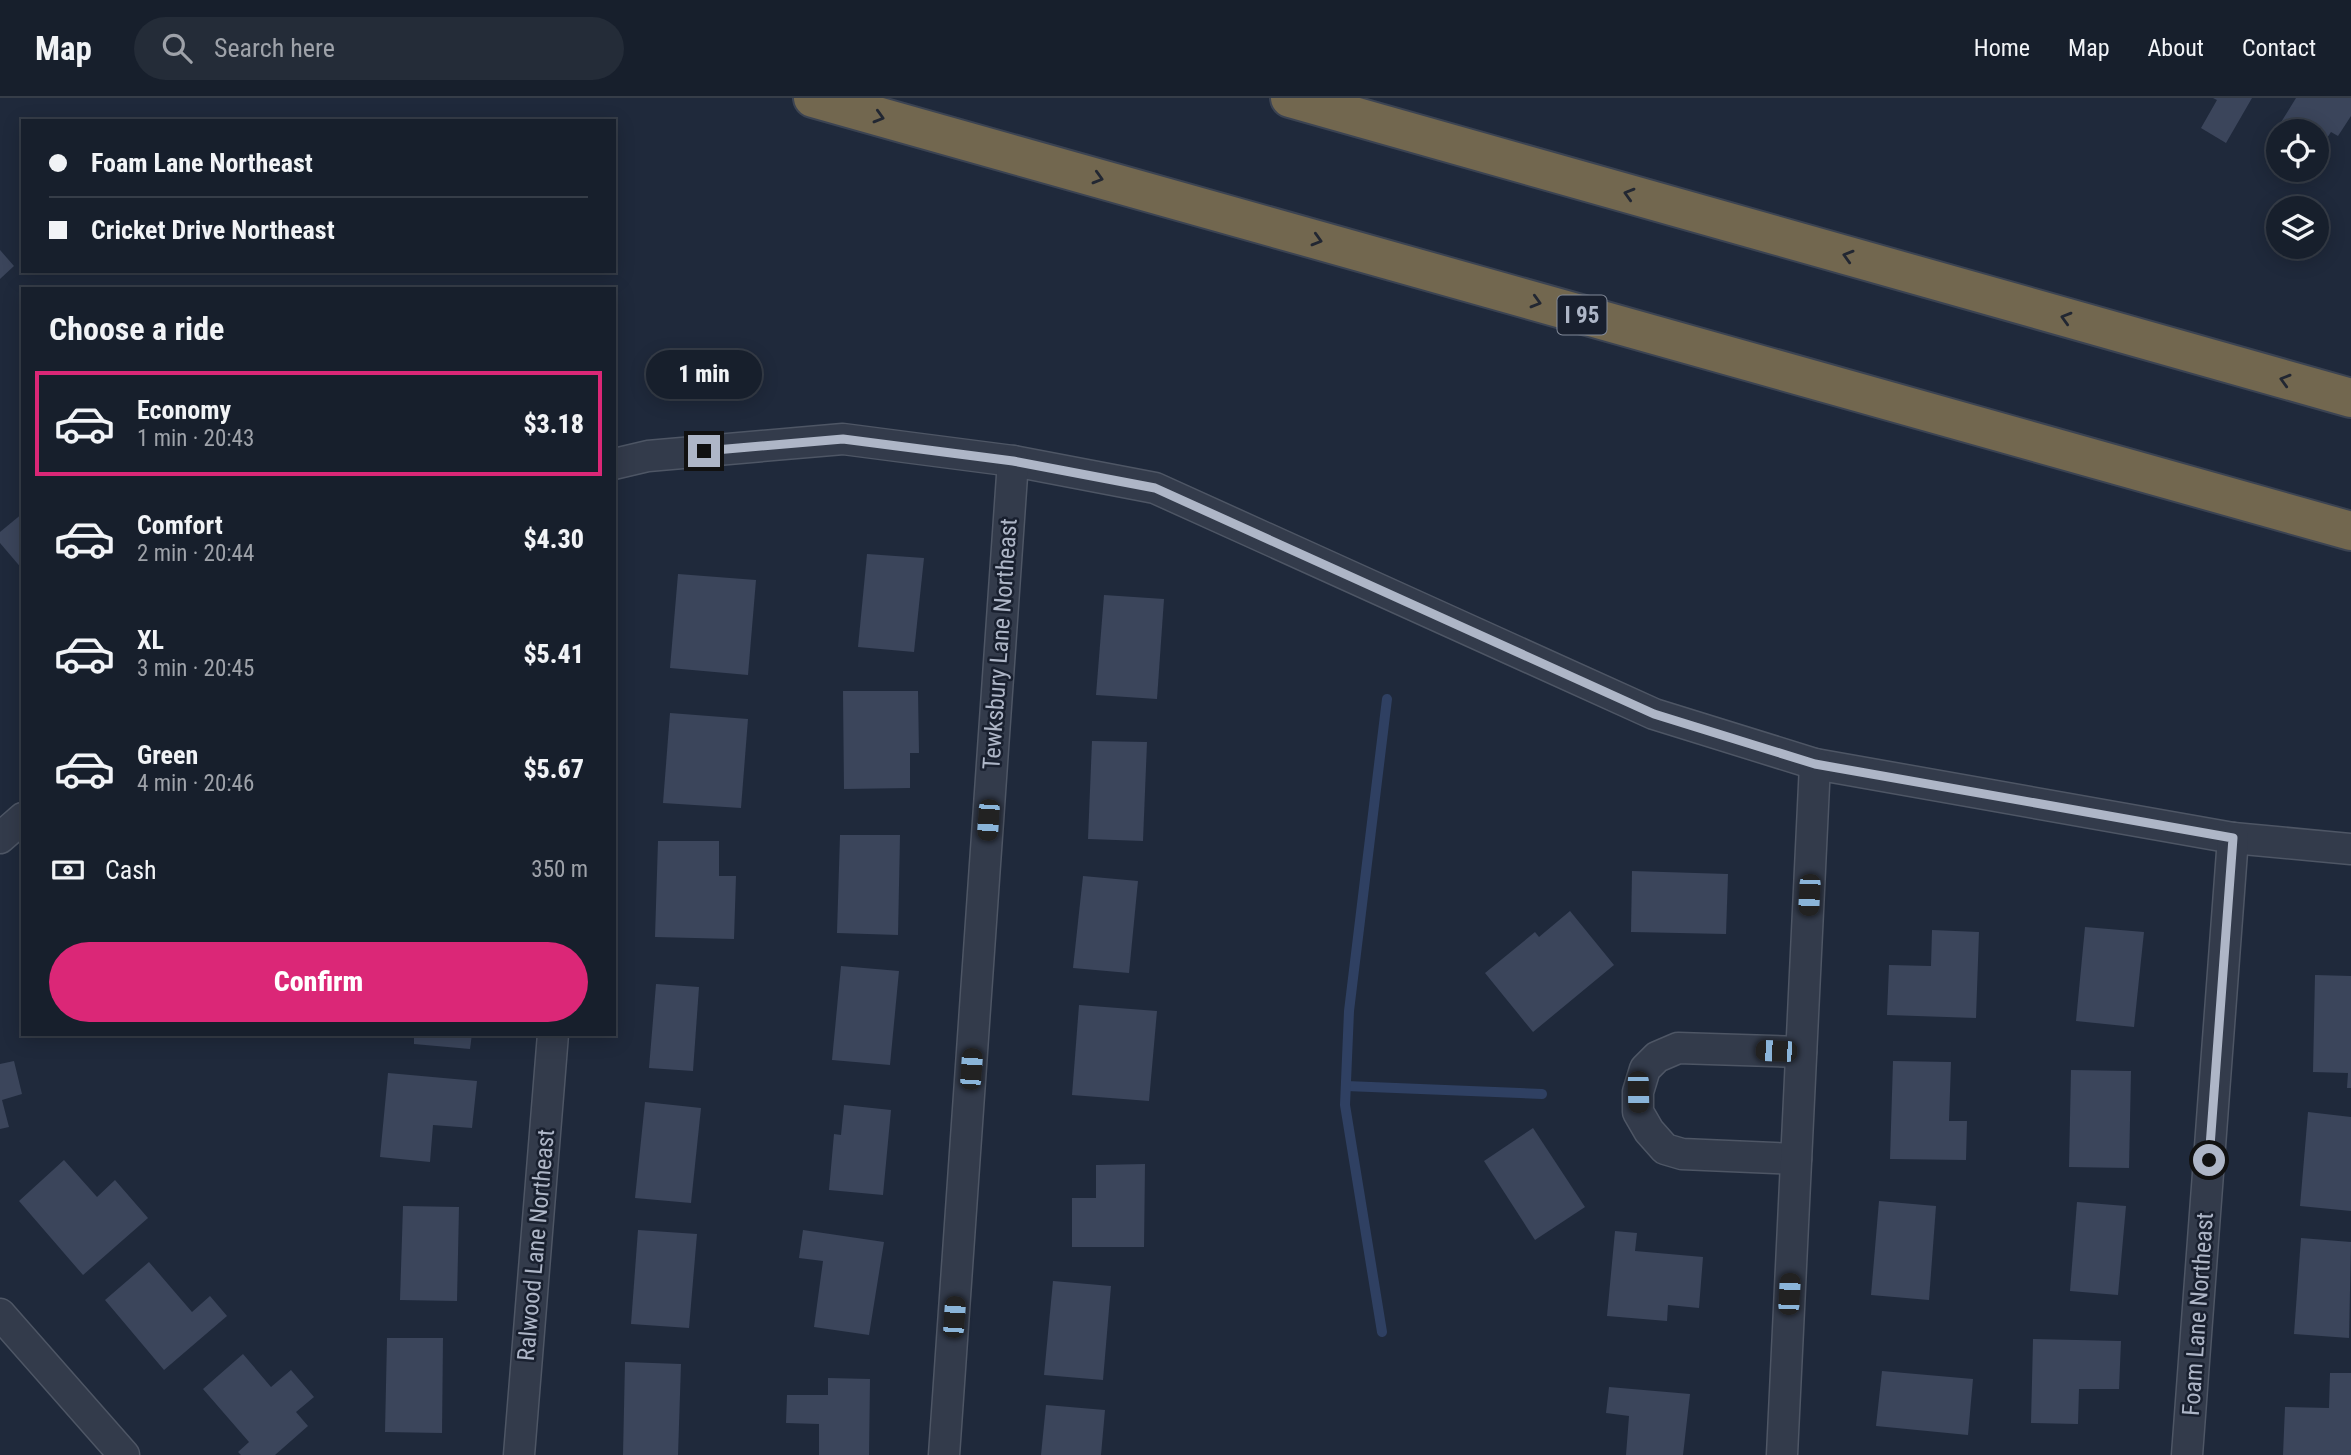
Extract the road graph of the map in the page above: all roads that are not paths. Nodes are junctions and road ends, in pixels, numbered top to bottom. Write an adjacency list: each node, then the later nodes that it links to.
1 (813, 98): 6 (highway, I 95, one-way to 6)
2 (1290, 98): 3 (highway, one-way to 2)
3 (2351, 398)
4 (1013, 461): 5 (street); 7 (street); 18 (street, Tewksbury Lane Northeast)
5 (616, 464)
6 (2351, 531)
7 (1815, 764): 10 (street); 13 (street)
8 (21, 820): 9 (street)
9 (0, 838)
10 (2233, 838): 11 (street); 20 (street, Foam Lane Northeast)
11 (2351, 849)
12 (553, 1036): 17 (street, Ralwood Lane Northeast)
13 (1801, 1052): 14 (street); 14 (street)
14 (1796, 1159): 19 (street)
15 (0, 1314): 16 (street)
16 (124, 1455)
17 (519, 1455)
18 (944, 1455)
19 (1782, 1455)
20 (2187, 1455)

